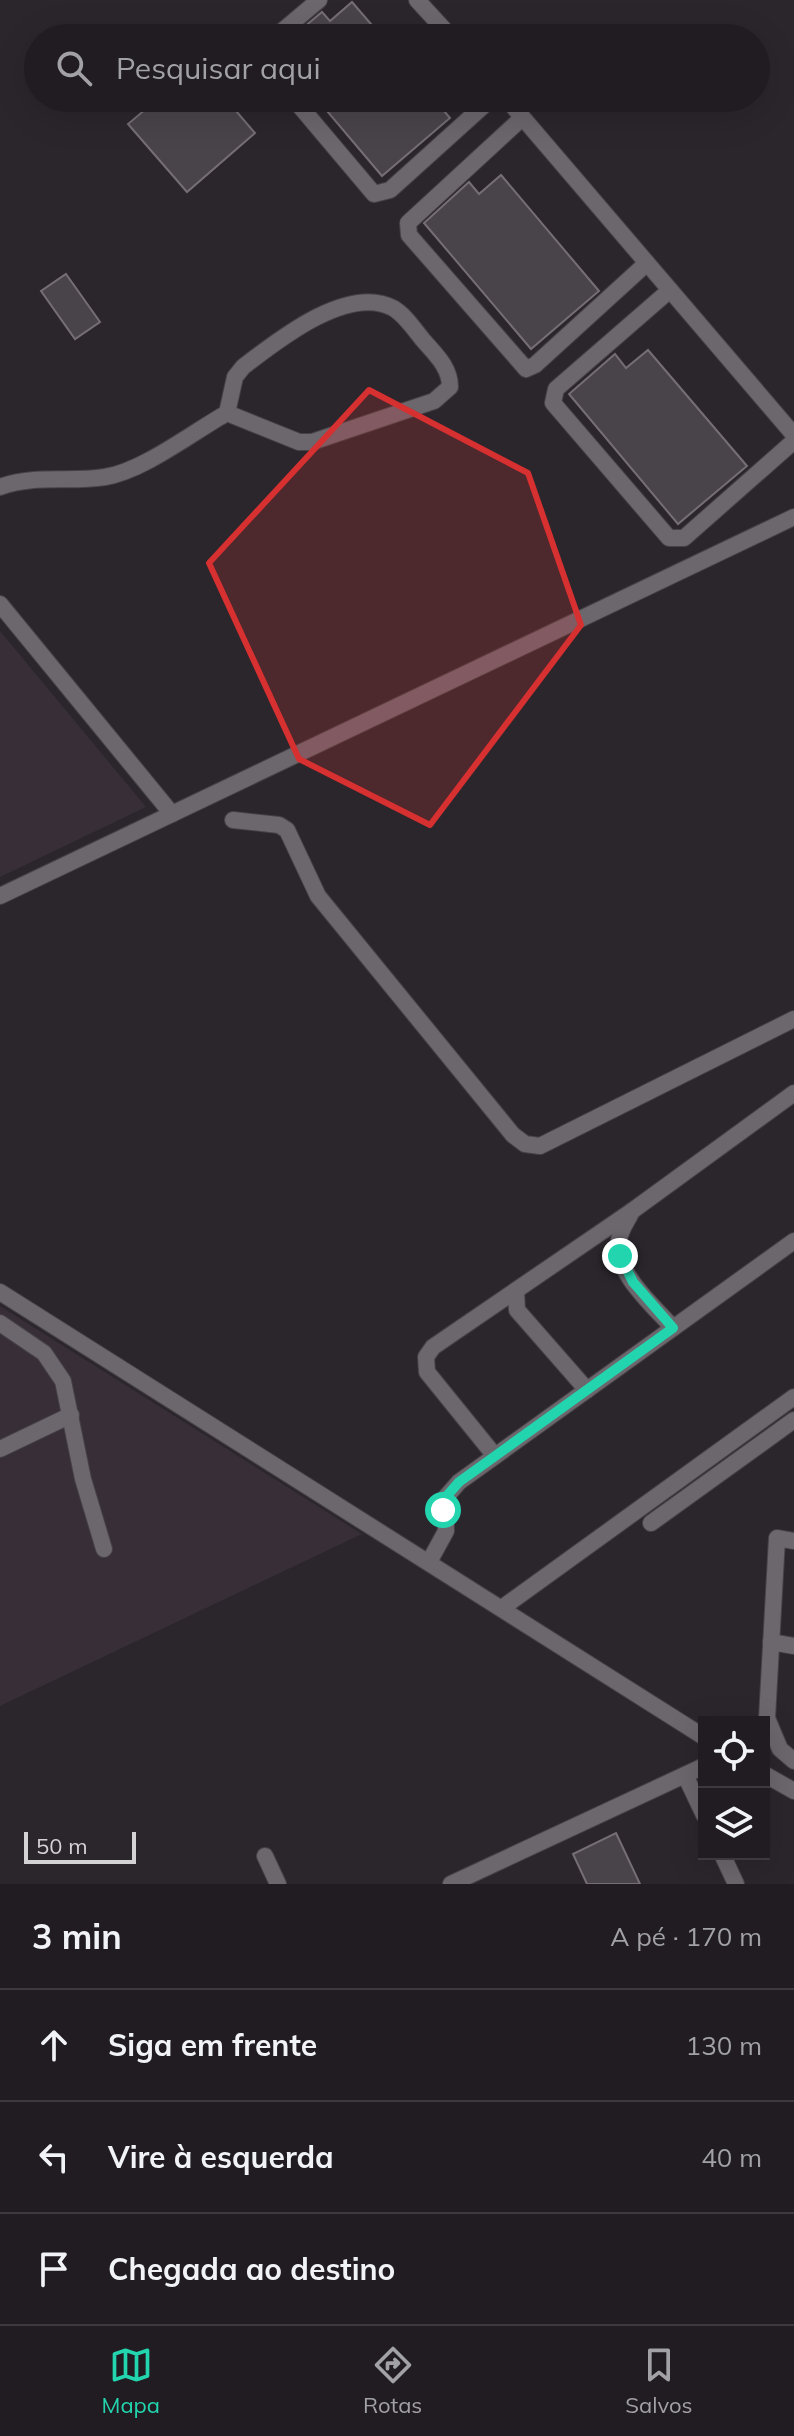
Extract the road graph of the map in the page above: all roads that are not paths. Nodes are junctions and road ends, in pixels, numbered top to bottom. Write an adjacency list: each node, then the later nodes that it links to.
1 (319, 0): 3 (street)
2 (417, 0): 4 (street)
3 (291, 24)
4 (439, 24)
5 (305, 112): 6 (street)
6 (476, 112)
7 (517, 112): 8 (street)
8 (522, 118): 9 (street); 9 (street)
9 (647, 263): 10 (street)
10 (670, 290): 12 (street); 12 (street)
11 (227, 413): 11 (street); 13 (street)
12 (794, 438)
13 (0, 487)
14 (794, 517): 16 (street)
15 (0, 604): 16 (street)
16 (172, 814): 18 (street)
17 (233, 820): 19 (street)
18 (0, 896)
19 (794, 1019)
20 (794, 1093): 21 (street)
21 (632, 1211): 23 (street); 26 (street)
22 (794, 1241): 26 (street)
23 (516, 1291): 27 (street); 32 (street)
24 (0, 1292): 36 (street)
25 (0, 1323): 29 (street)
26 (673, 1328): 27 (street)
27 (587, 1390): 32 (street)
28 (794, 1397): 37 (street)
29 (71, 1415): 31 (street); 35 (street)
30 (794, 1420): 33 (street)
31 (0, 1449)
32 (495, 1456): 36 (street)
33 (651, 1523)
34 (794, 1541): 38 (street)
35 (104, 1549)
36 (429, 1562): 37 (street)
37 (502, 1608): 40 (street)
38 (771, 1642): 39 (street); 41 (street)
39 (794, 1646)
40 (698, 1733)
41 (794, 1761)
42 (698, 1769): 43 (street)
43 (685, 1775): 46 (street); 50 (street)
44 (770, 1777): 45 (street)
45 (794, 1791)
46 (698, 1802)
47 (265, 1856): 49 (street)
48 (725, 1860): 51 (street)
49 (278, 1884)
50 (451, 1884)
51 (736, 1884)

